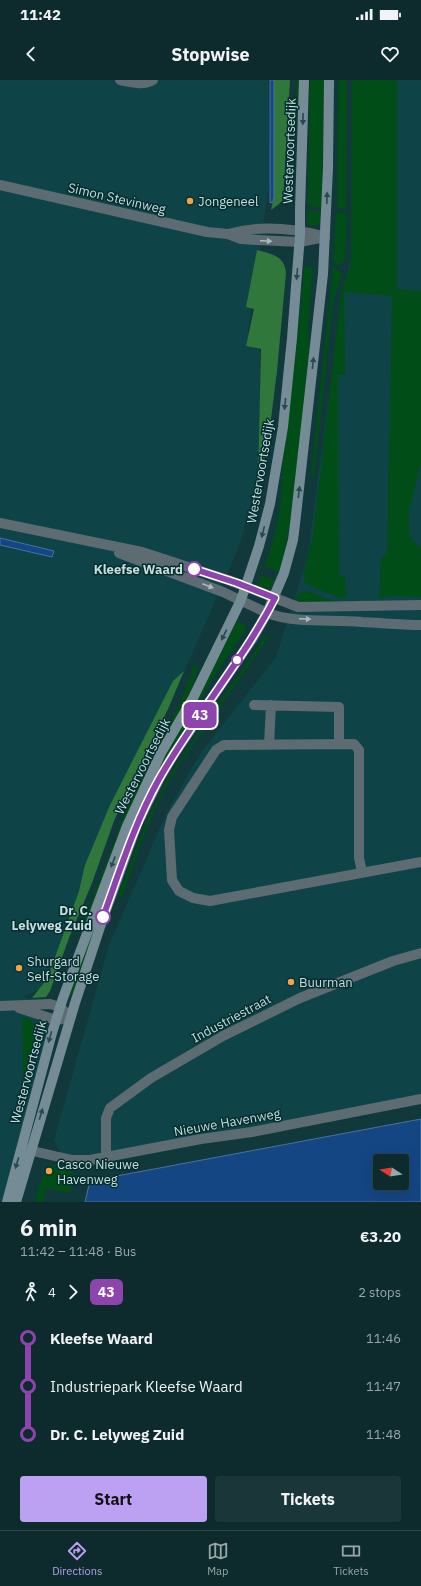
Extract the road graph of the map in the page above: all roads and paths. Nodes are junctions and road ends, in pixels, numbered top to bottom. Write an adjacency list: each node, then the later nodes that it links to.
1 (120, 80): 2 (street)
2 (153, 80)
3 (304, 80): 6 (main road, Westervoortsedijk, one-way to 6)
4 (329, 80): 8 (main road, Westervoortsedijk, one-way to 4)
5 (0, 185): 7 (street, Simon Stevinweg)
6 (300, 230): 7 (street, Simon Stevinweg); 8 (street, Simon Stevinweg); 9 (main road, Westervoortsedijk)
7 (228, 234): 9 (street, Simon Stevinweg, one-way to 9)
8 (325, 237): 9 (street, Simon Stevinweg); 13 (main road, Westervoortsedijk, one-way to 8)
9 (300, 242): 12 (main road, Westervoortsedijk, one-way to 12)
10 (0, 523): 11 (street)
11 (93, 543): 12 (street); 14 (street, one-way to 14)
12 (246, 587): 13 (street); 14 (main road, Westervoortsedijk)
13 (275, 598): 16 (street); 17 (main road, Westervoortsedijk)
14 (241, 600): 17 (street); 29 (main road, Westervoortsedijk, one-way to 29)
15 (421, 605): 16 (street)
16 (362, 606): 18 (street)
17 (267, 613): 18 (street, one-way to 18); 30 (main road, Westervoortsedijk)
18 (363, 622): 19 (street)
19 (421, 625)
20 (254, 705): 21 (street)
21 (271, 705): 22 (street); 23 (street)
22 (339, 744): 23 (street); 25 (street)
23 (269, 745): 25 (street)
24 (421, 862): 25 (street)
25 (362, 872)
26 (421, 953): 34 (street, Industriestraat)
27 (0, 1006): 28 (street)
28 (16, 1006): 29 (street); 31 (street)
29 (60, 1007): 30 (street); 31 (main road, Westervoortsedijk)
30 (70, 1017): 31 (street); 33 (main road, Westervoortsedijk, one-way to 30)
31 (56, 1020): 33 (main road, Westervoortsedijk, one-way to 33)
32 (421, 1099): 34 (street, Nieuwe Havenweg)
33 (30, 1151): 34 (street, Nieuwe Havenweg); 35 (main road, Westervoortsedijk, one-way to 35); 36 (main road, Westervoortsedijk)
34 (106, 1157)
35 (7, 1202)
36 (16, 1202)

